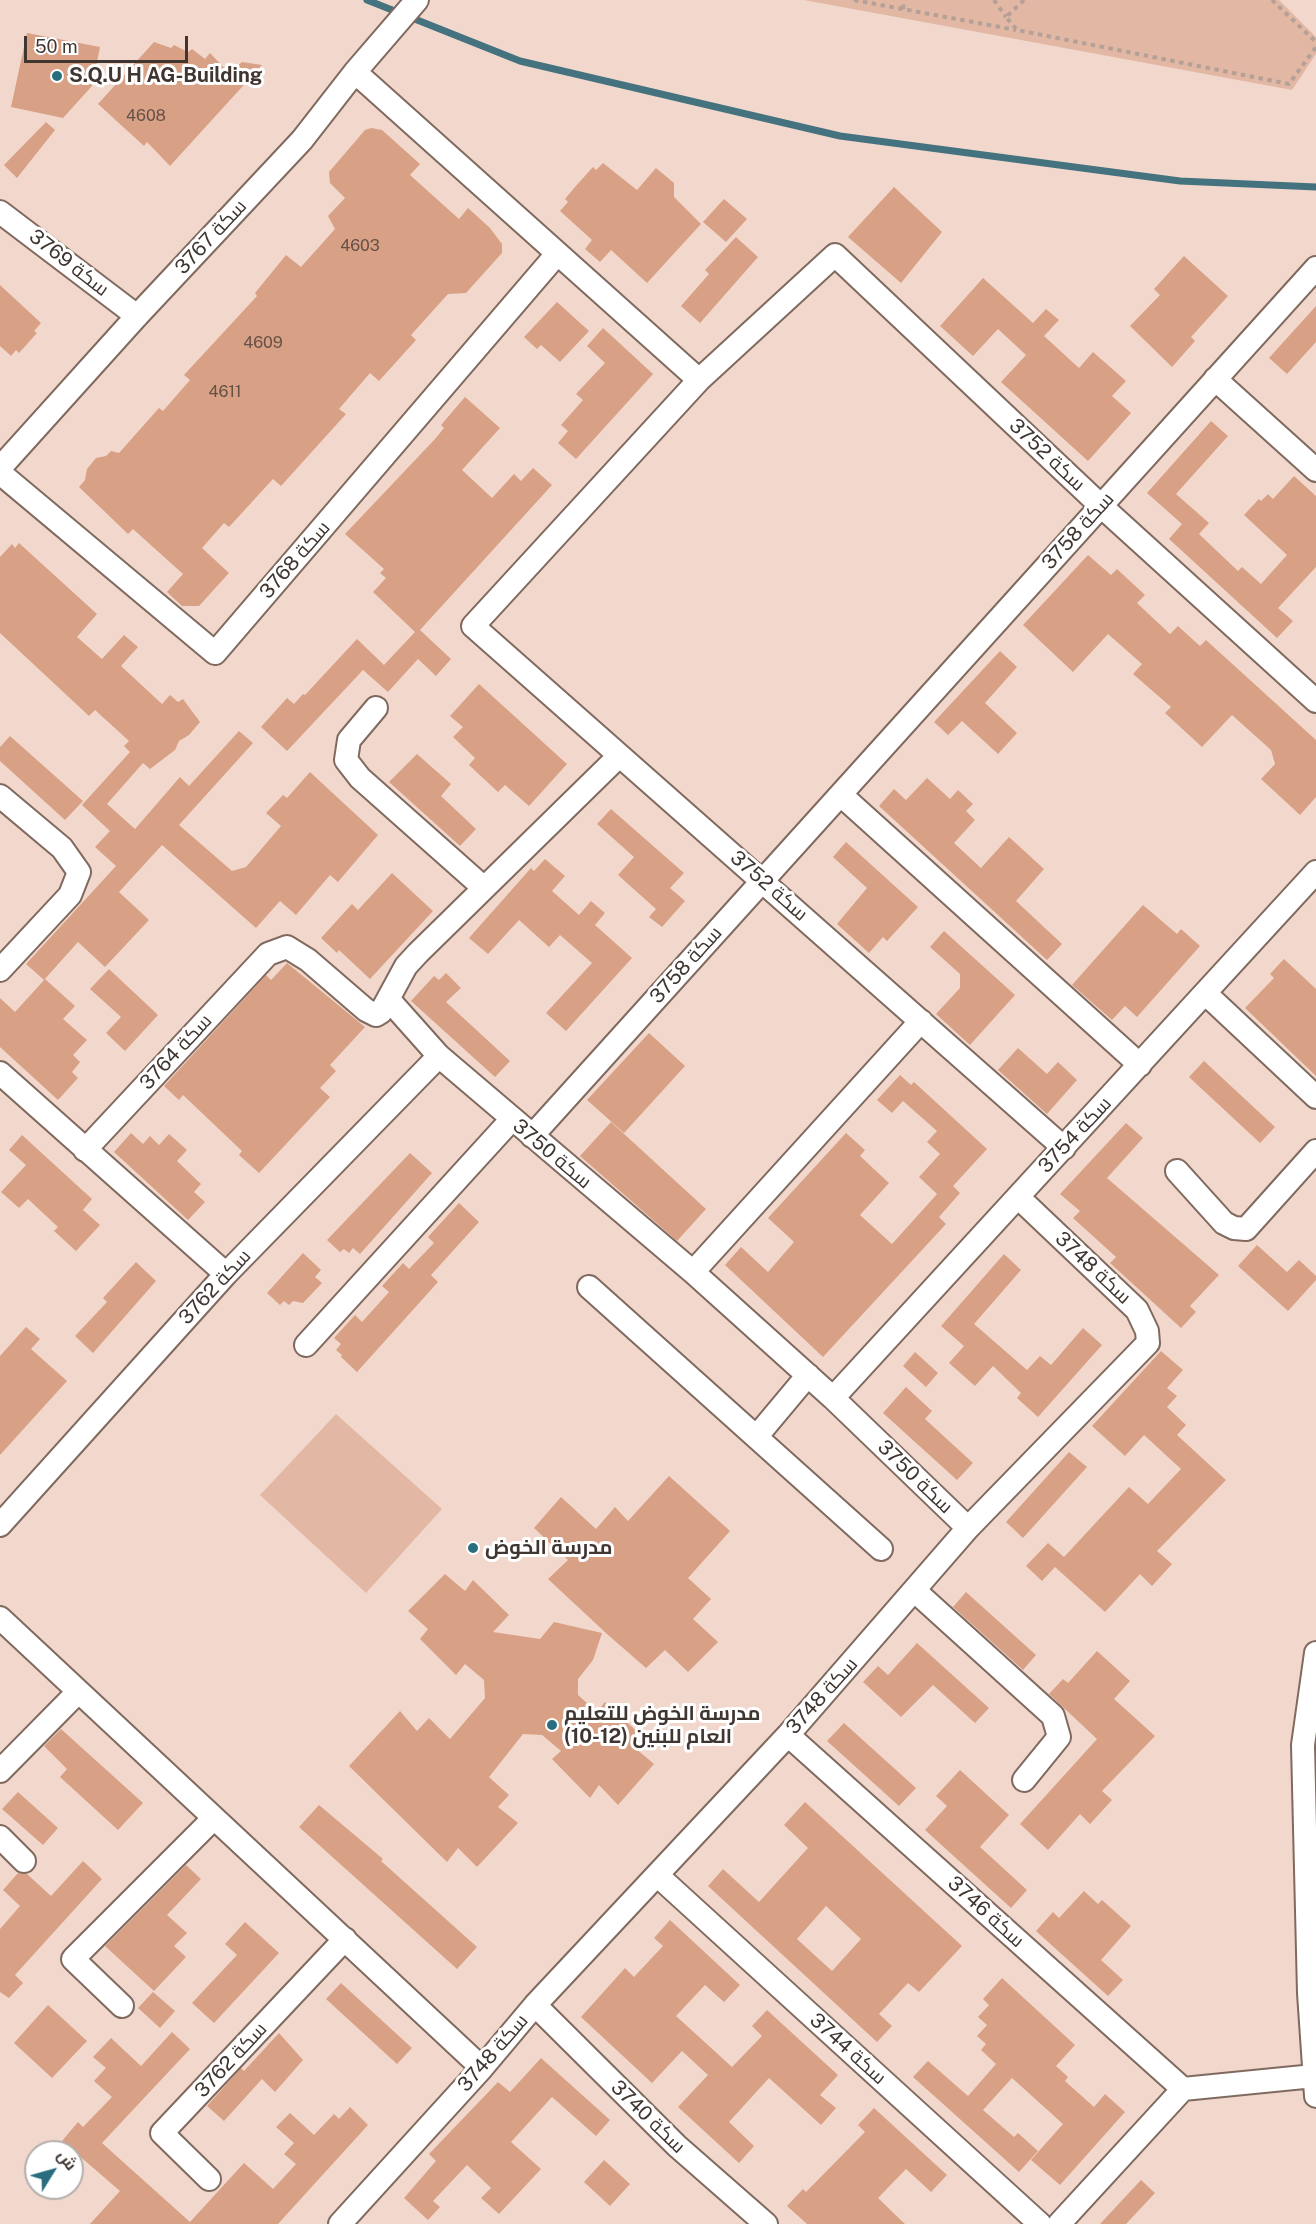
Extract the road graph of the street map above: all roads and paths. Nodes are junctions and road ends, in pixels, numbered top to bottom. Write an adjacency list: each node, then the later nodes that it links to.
1 (417, 0): 11 (street, سكة 3767)
2 (854, 0): 7 (path)
3 (904, 0): 7 (path)
4 (994, 0): 8 (path)
5 (1024, 0): 8 (path)
6 (1272, 0): 10 (path)
7 (903, 9): 9 (path)
8 (1006, 16): 9 (path)
9 (1017, 30): 10 (path)
10 (1316, 44)
11 (355, 72): 13 (street); 15 (street, سكة 3767)
12 (0, 212): 15 (street, سكة 3769)
13 (557, 254): 17 (street); 20 (street, سكة 3768)
14 (1316, 268): 16 (street, سكة 3758)
15 (137, 316): 18 (street, سكة 3767)
16 (1215, 379): 19 (street); 21 (street, سكة 3758)
17 (699, 380): 21 (street, سكة 3752); 24 (street, سكة 3752)
18 (0, 468)
19 (1316, 470)
20 (0, 473)
21 (1100, 506): 22 (street, سكة 3752); 25 (street, سكة 3758)
22 (1316, 701)
23 (376, 708): 29 (street)
24 (618, 757): 28 (street, سكة 3752); 29 (street)
25 (841, 795): 28 (street, سكة 3758); 35 (street)
26 (0, 796): 30 (street)
27 (1316, 872): 31 (street, سكة 3754)
28 (762, 880): 33 (street, سكة 3752); 39 (street, سكة 3758)
29 (484, 888): 32 (street)
30 (0, 970)
31 (1205, 993): 35 (street, سكة 3754); 37 (street)
32 (390, 1000): 34 (street, سكة 3750); 41 (street, سكة 3764)
33 (921, 1021): 40 (street, سكة 3752); 45 (street)
34 (439, 1056): 38 (street, سكة 3750); 46 (street, سكة 3762)
35 (1140, 1065): 40 (street, سكة 3754)
36 (0, 1073): 41 (street)
37 (1316, 1097)
38 (512, 1119): 39 (street, سكة 3750); 48 (street)
39 (532, 1136): 45 (street, سكة 3750)
40 (1064, 1148): 44 (street, سكة 3754)
41 (85, 1150): 46 (street)
42 (1316, 1151): 43 (street)
43 (1177, 1171)
44 (1018, 1197): 50 (street, سكة 3754); 53 (street, سكة 3748)
45 (693, 1272): 49 (street, سكة 3750)
46 (226, 1274): 52 (street, سكة 3762)
47 (589, 1287): 51 (street)
48 (306, 1345)
49 (808, 1375): 50 (street, سكة 3750); 51 (street)
50 (833, 1398): 53 (street, سكة 3750)
51 (757, 1436): 54 (street)
52 (0, 1525)
53 (968, 1528): 55 (street, سكة 3748)
54 (881, 1549)
55 (915, 1591): 59 (street, سكة 3748); 61 (street)
56 (0, 1618): 58 (street)
57 (1316, 1653): 70 (street)
58 (78, 1693): 60 (street); 62 (street)
59 (788, 1735): 65 (street, سكة 3748); 71 (street, سكة 3746)
60 (0, 1771)
61 (1024, 1780)
62 (214, 1818): 66 (street); 68 (street)
63 (0, 1837): 64 (street)
64 (24, 1861)
65 (657, 1875): 67 (street, سكة 3748); 75 (street, سكة 3744)
66 (345, 1939): 69 (street); 72 (street, سكة 3762)
67 (535, 2005): 69 (street, سكة 3748); 74 (street, سكة 3740)
68 (122, 2006)
69 (482, 2068): 73 (street, سكة 3748)
70 (1315, 2086): 71 (street)
71 (1184, 2089): 76 (street)
72 (209, 2178)
73 (340, 2224)
74 (766, 2224)
75 (1040, 2224)
76 (1059, 2224)

